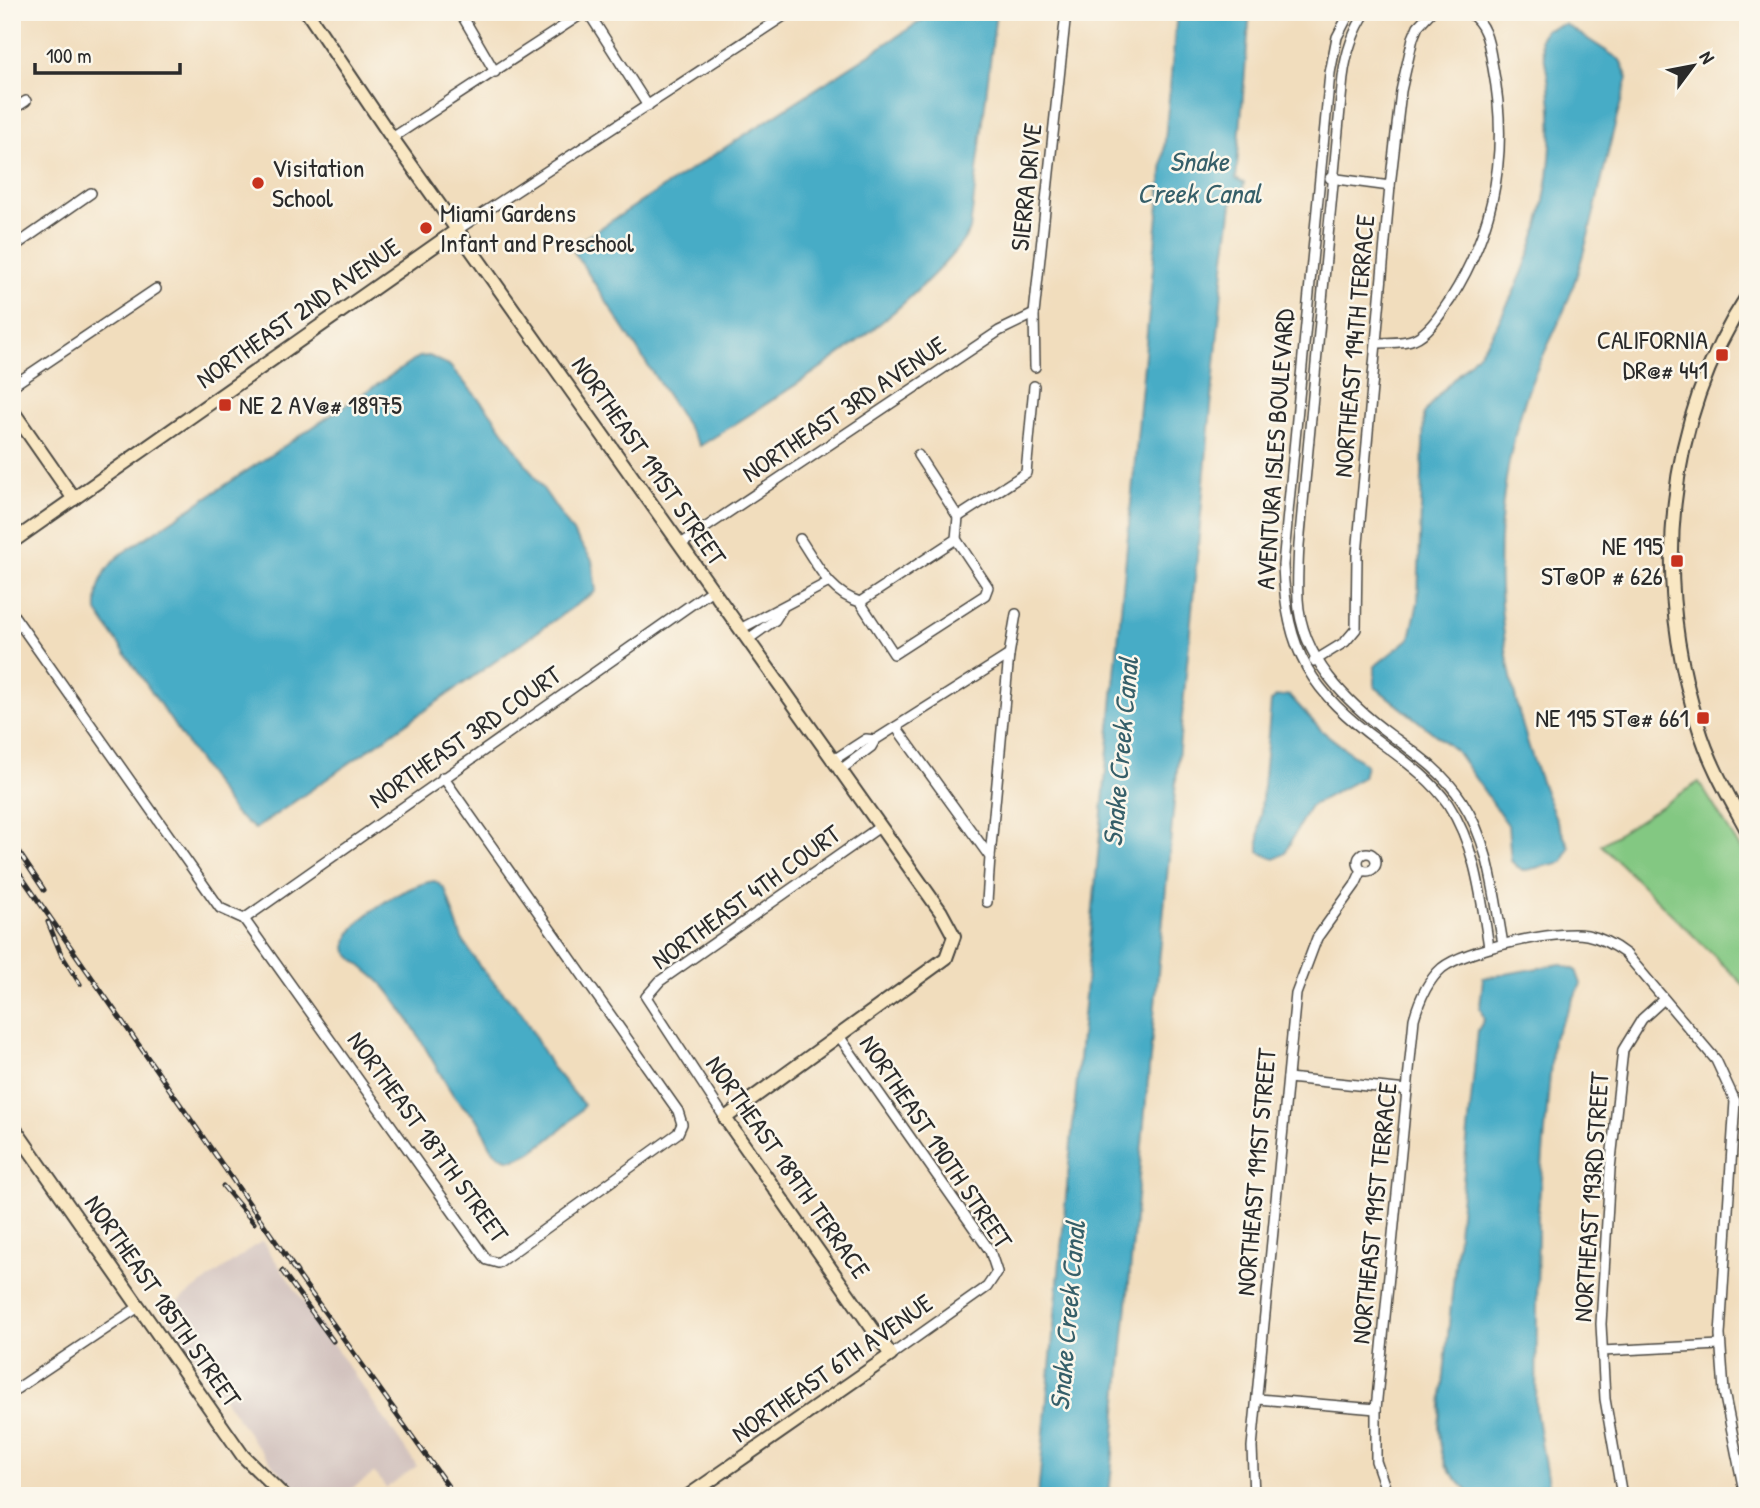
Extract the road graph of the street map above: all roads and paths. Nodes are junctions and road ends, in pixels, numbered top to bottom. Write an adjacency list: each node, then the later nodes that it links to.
1 (307, 12): 14 (street, NORTHEAST 191ST STREET)
2 (460, 12): 10 (street)
3 (586, 12): 10 (street); 12 (street)
4 (790, 12): 12 (street, NORTHEAST 2ND AVENUE)
5 (1066, 12): 23 (street, SIERRA DRIVE)
6 (1350, 12): 15 (street, AVENTURA ISLES BOULEVARD)
7 (1366, 12): 16 (street, AVENTURA ISLES BOULEVARD)
8 (1431, 12): 17 (street, NORTHEAST 194TH TERRACE)
9 (1468, 12): 24 (street)
10 (495, 72): 14 (street)
11 (26, 101): 13 (street)
12 (648, 106): 19 (street, NORTHEAST 2ND AVENUE)
13 (12, 110)
14 (392, 138): 19 (street, NORTHEAST 191ST STREET)
15 (1320, 177): 16 (street); 44 (street, AVENTURA ISLES BOULEVARD)
16 (1333, 179): 17 (street); 43 (street, AVENTURA ISLES BOULEVARD)
17 (1390, 186): 24 (street, NORTHEAST 194TH TERRACE)
18 (91, 193): 20 (street)
19 (457, 230): 30 (street, NORTHEAST 2ND AVENUE); 35 (street, NORTHEAST 191ST STREET)
20 (12, 248)
21 (156, 289): 26 (street)
22 (1748, 295): 49 (street)
23 (1034, 314): 25 (street, SIERRA DRIVE); 35 (street, NORTHEAST 3RD AVENUE)
24 (1377, 343): 43 (street, NORTHEAST 194TH TERRACE)
25 (1035, 367)
26 (12, 386)
27 (1034, 386): 31 (street)
28 (12, 410): 30 (street)
29 (918, 455): 31 (street)
30 (74, 499): 34 (street, NORTHEAST 2ND AVENUE)
31 (958, 517): 33 (street)
32 (800, 539): 36 (street)
33 (956, 539): 38 (street); 38 (street)
34 (12, 542)
35 (681, 544): 37 (street, NORTHEAST 191ST STREET)
36 (829, 583): 38 (street); 41 (street)
37 (712, 590): 41 (street, NORTHEAST 191ST STREET); 47 (street, NORTHEAST 3RD COURT)
38 (860, 602)
39 (12, 613): 53 (street, NORTHEAST 187TH STREET)
40 (1016, 614): 42 (street)
41 (744, 634): 46 (street, NORTHEAST 191ST STREET)
42 (1009, 655): 45 (street); 50 (street)
43 (1318, 659): 44 (street, NORTHEAST 194TH TERRACE); 54 (street, AVENTURA ISLES BOULEVARD)
44 (1305, 666): 55 (street, AVENTURA ISLES BOULEVARD)
45 (896, 727): 46 (street); 50 (street)
46 (836, 766): 48 (street, NORTHEAST 191ST STREET)
47 (443, 777): 53 (street, NORTHEAST 3RD COURT); 53 (street, NORTHEAST 187TH STREET)
48 (878, 828): 57 (street, NORTHEAST 4TH COURT); 58 (street, NORTHEAST 191ST STREET)
49 (1748, 832)
50 (990, 857): 52 (street)
51 (1362, 870): 59 (street, NORTHEAST 191ST STREET)
52 (987, 902)
53 (244, 919)
54 (1503, 944): 55 (street); 56 (street)
55 (1489, 947): 60 (street, NORTHEAST 191ST TERRACE)
56 (1664, 999): 65 (street); 66 (street, NORTHEAST 193RD STREET)
57 (648, 1005): 61 (street, NORTHEAST 189TH TERRACE)
58 (839, 1036): 61 (street); 63 (street, NORTHEAST 190TH STREET)
59 (1287, 1078): 60 (street); 69 (street, NORTHEAST 191ST STREET)
60 (1407, 1090): 70 (street, NORTHEAST 191ST TERRACE)
61 (725, 1118): 67 (street, NORTHEAST 189TH TERRACE)
62 (12, 1125): 64 (street, NORTHEAST 185TH STREET)
63 (997, 1272): 67 (street, NORTHEAST 6TH AVENUE)
64 (140, 1306): 68 (street); 71 (street, NORTHEAST 185TH STREET)
65 (1720, 1345): 66 (street); 76 (street)
66 (1602, 1351): 75 (street, NORTHEAST 193RD STREET)
67 (891, 1355): 72 (street, NORTHEAST 6TH AVENUE)
68 (12, 1392)
69 (1258, 1399): 70 (street); 73 (street, NORTHEAST 191ST STREET)
70 (1376, 1409): 74 (street, NORTHEAST 191ST TERRACE)
71 (284, 1496)
72 (688, 1496)
73 (1254, 1496)
74 (1388, 1496)
75 (1622, 1496)
76 (1745, 1496)

